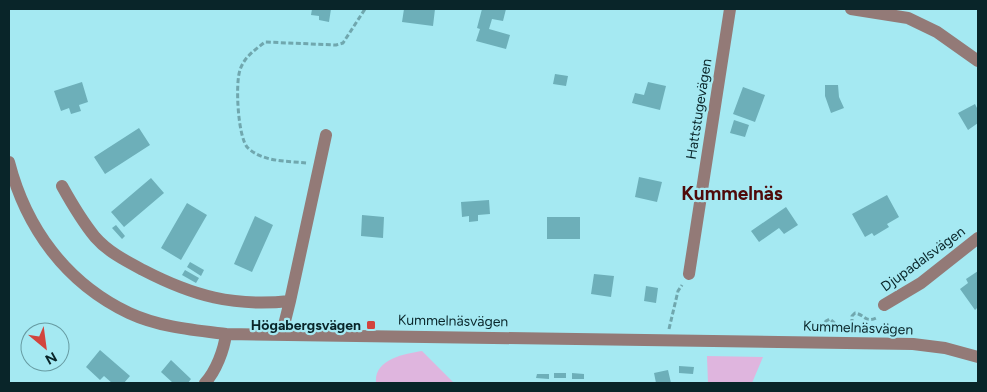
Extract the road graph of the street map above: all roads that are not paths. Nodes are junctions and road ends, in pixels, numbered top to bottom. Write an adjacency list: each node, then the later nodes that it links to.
1 (730, 9): 8 (street, Hattstugevägen)
2 (851, 9): 3 (street)
3 (978, 61)
4 (326, 135): 9 (street)
5 (10, 168): 11 (street, Kummelnäsvägen)
6 (62, 186): 9 (street)
7 (978, 238): 10 (street, Djupadalsvägen)
8 (688, 274)
9 (290, 301): 12 (street)
10 (884, 305)
11 (226, 334): 12 (street, Kummelnäsvägen); 14 (street)
12 (282, 334): 13 (street, Kummelnäsvägen)
13 (978, 357)
14 (205, 383)

